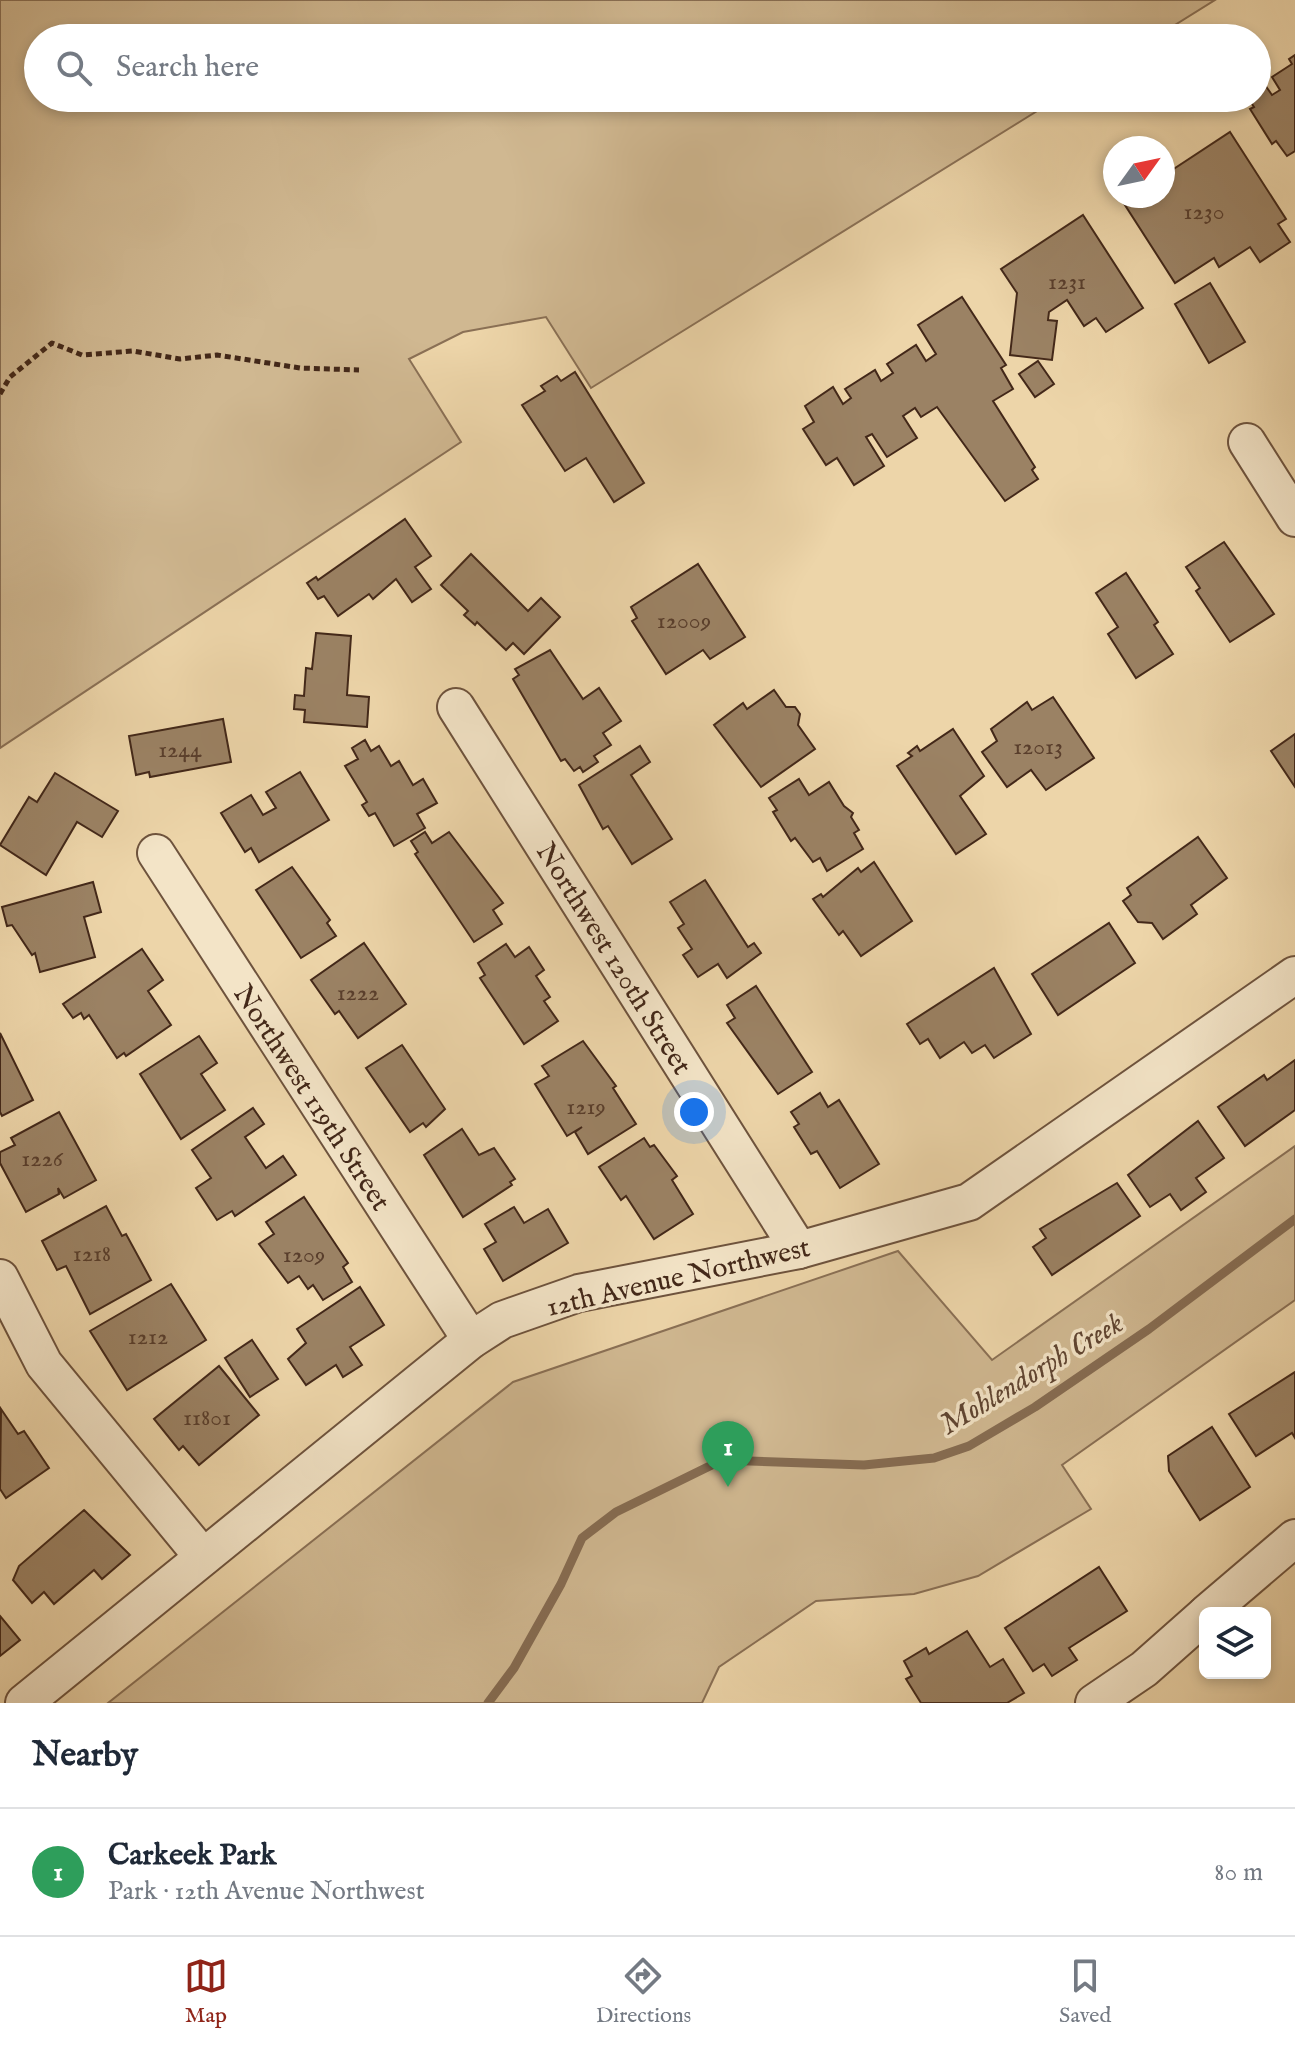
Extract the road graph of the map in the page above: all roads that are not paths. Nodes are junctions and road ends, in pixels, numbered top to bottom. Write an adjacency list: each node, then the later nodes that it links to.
1 (1247, 442): 2 (street)
2 (1295, 518)
3 (456, 707): 6 (street, Northwest 120th Street)
4 (156, 853): 8 (street, Northwest 119th Street)
5 (1295, 975): 6 (street, 12th Avenue Northwest)
6 (799, 1250): 8 (street, 12th Avenue Northwest)
7 (0, 1278): 10 (street)
8 (471, 1340): 10 (street, 12th Avenue Northwest)
9 (1295, 1538): 11 (street)
10 (203, 1557): 13 (street, 12th Avenue Northwest)
11 (1214, 1607)
12 (1199, 1620): 14 (street)
13 (24, 1703)
14 (1094, 1703)

